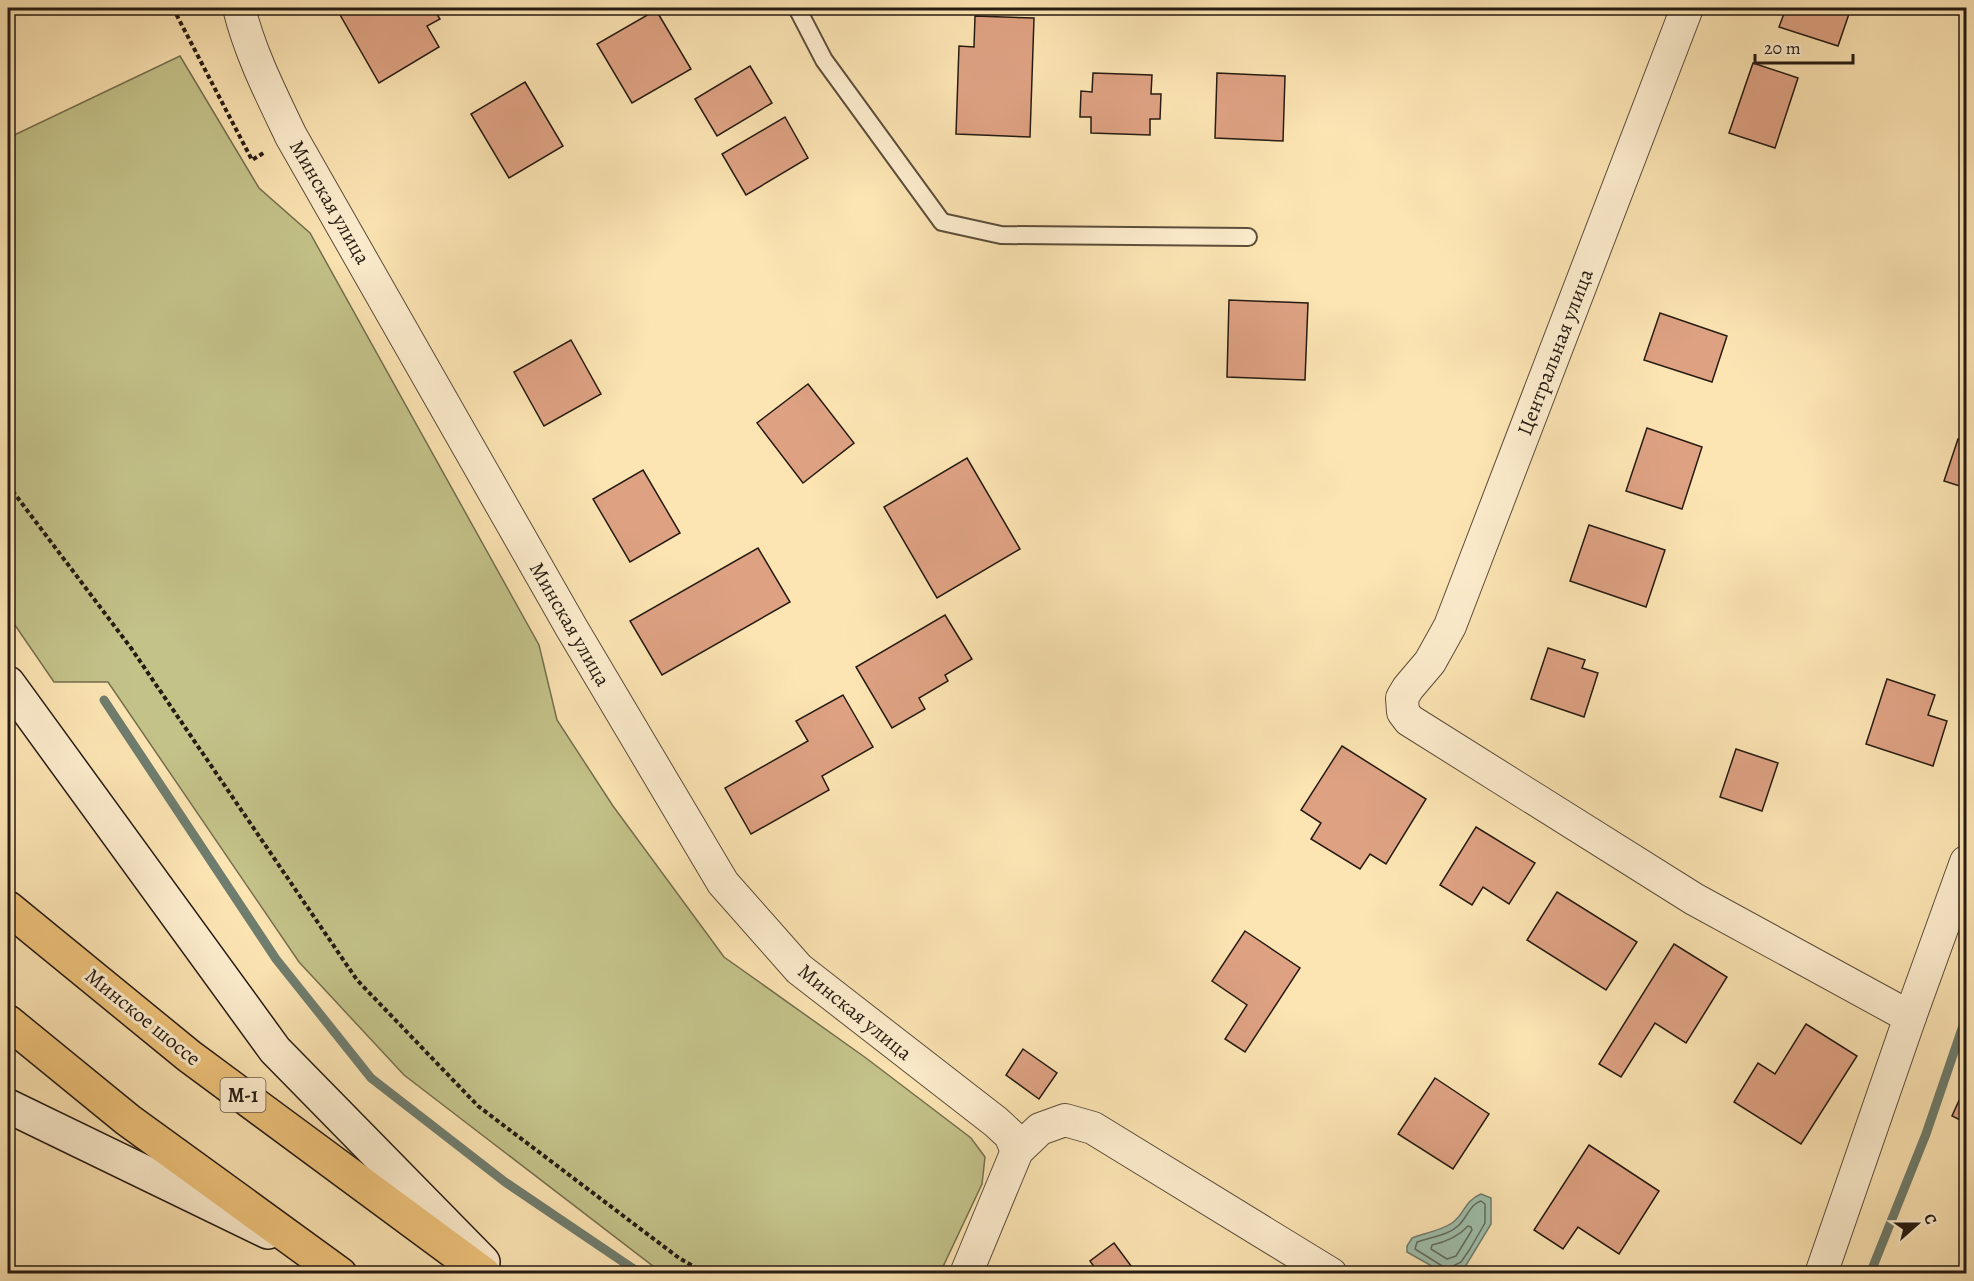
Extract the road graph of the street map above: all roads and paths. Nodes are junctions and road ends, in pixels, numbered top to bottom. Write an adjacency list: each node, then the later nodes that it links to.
1 (173, 8): 5 (path)
2 (238, 8): 5 (street, Минская улица)
3 (797, 8): 6 (lane)
4 (1687, 8): 11 (street, Центральная улица)
5 (291, 136): 14 (street, Минская улица)
6 (1248, 237)
7 (8, 485): 19 (path)
8 (8, 683): 18 (street)
9 (1966, 862): 11 (street)
10 (8, 908): 17 (highway, Минское шоссе / М-1)
11 (1911, 1017): 22 (street)
12 (8, 1022): 15 (highway)
13 (8, 1106): 15 (street)
14 (1017, 1151): 20 (street); 21 (street)
15 (310, 1252): 16 (highway)
16 (340, 1274)
17 (484, 1274)
18 (494, 1274)
19 (707, 1274)
20 (966, 1274)
21 (1331, 1274)
22 (1821, 1274)

